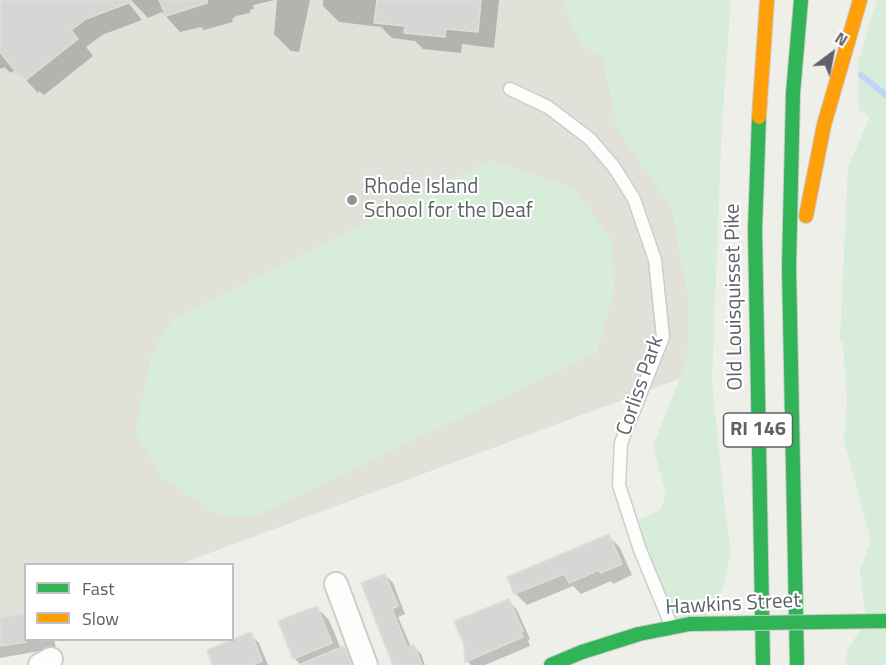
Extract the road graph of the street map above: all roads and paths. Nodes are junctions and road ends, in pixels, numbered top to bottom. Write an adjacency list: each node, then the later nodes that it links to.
1 (764, 0): 11 (main road, Old Louisquisset Pike / RI 146)
2 (801, 0): 5 (main road, RI 146)
3 (860, 0): 5 (main road)
4 (510, 89): 8 (lane, Corliss Park)
5 (790, 313): 12 (main road, RI 146)
6 (336, 584): 9 (street)
7 (886, 621): 8 (main road, Hawkins Street, bridge)
8 (672, 628): 10 (main road, Hawkins Street)
9 (366, 665)
10 (552, 665)
11 (763, 665)
12 (797, 665)

